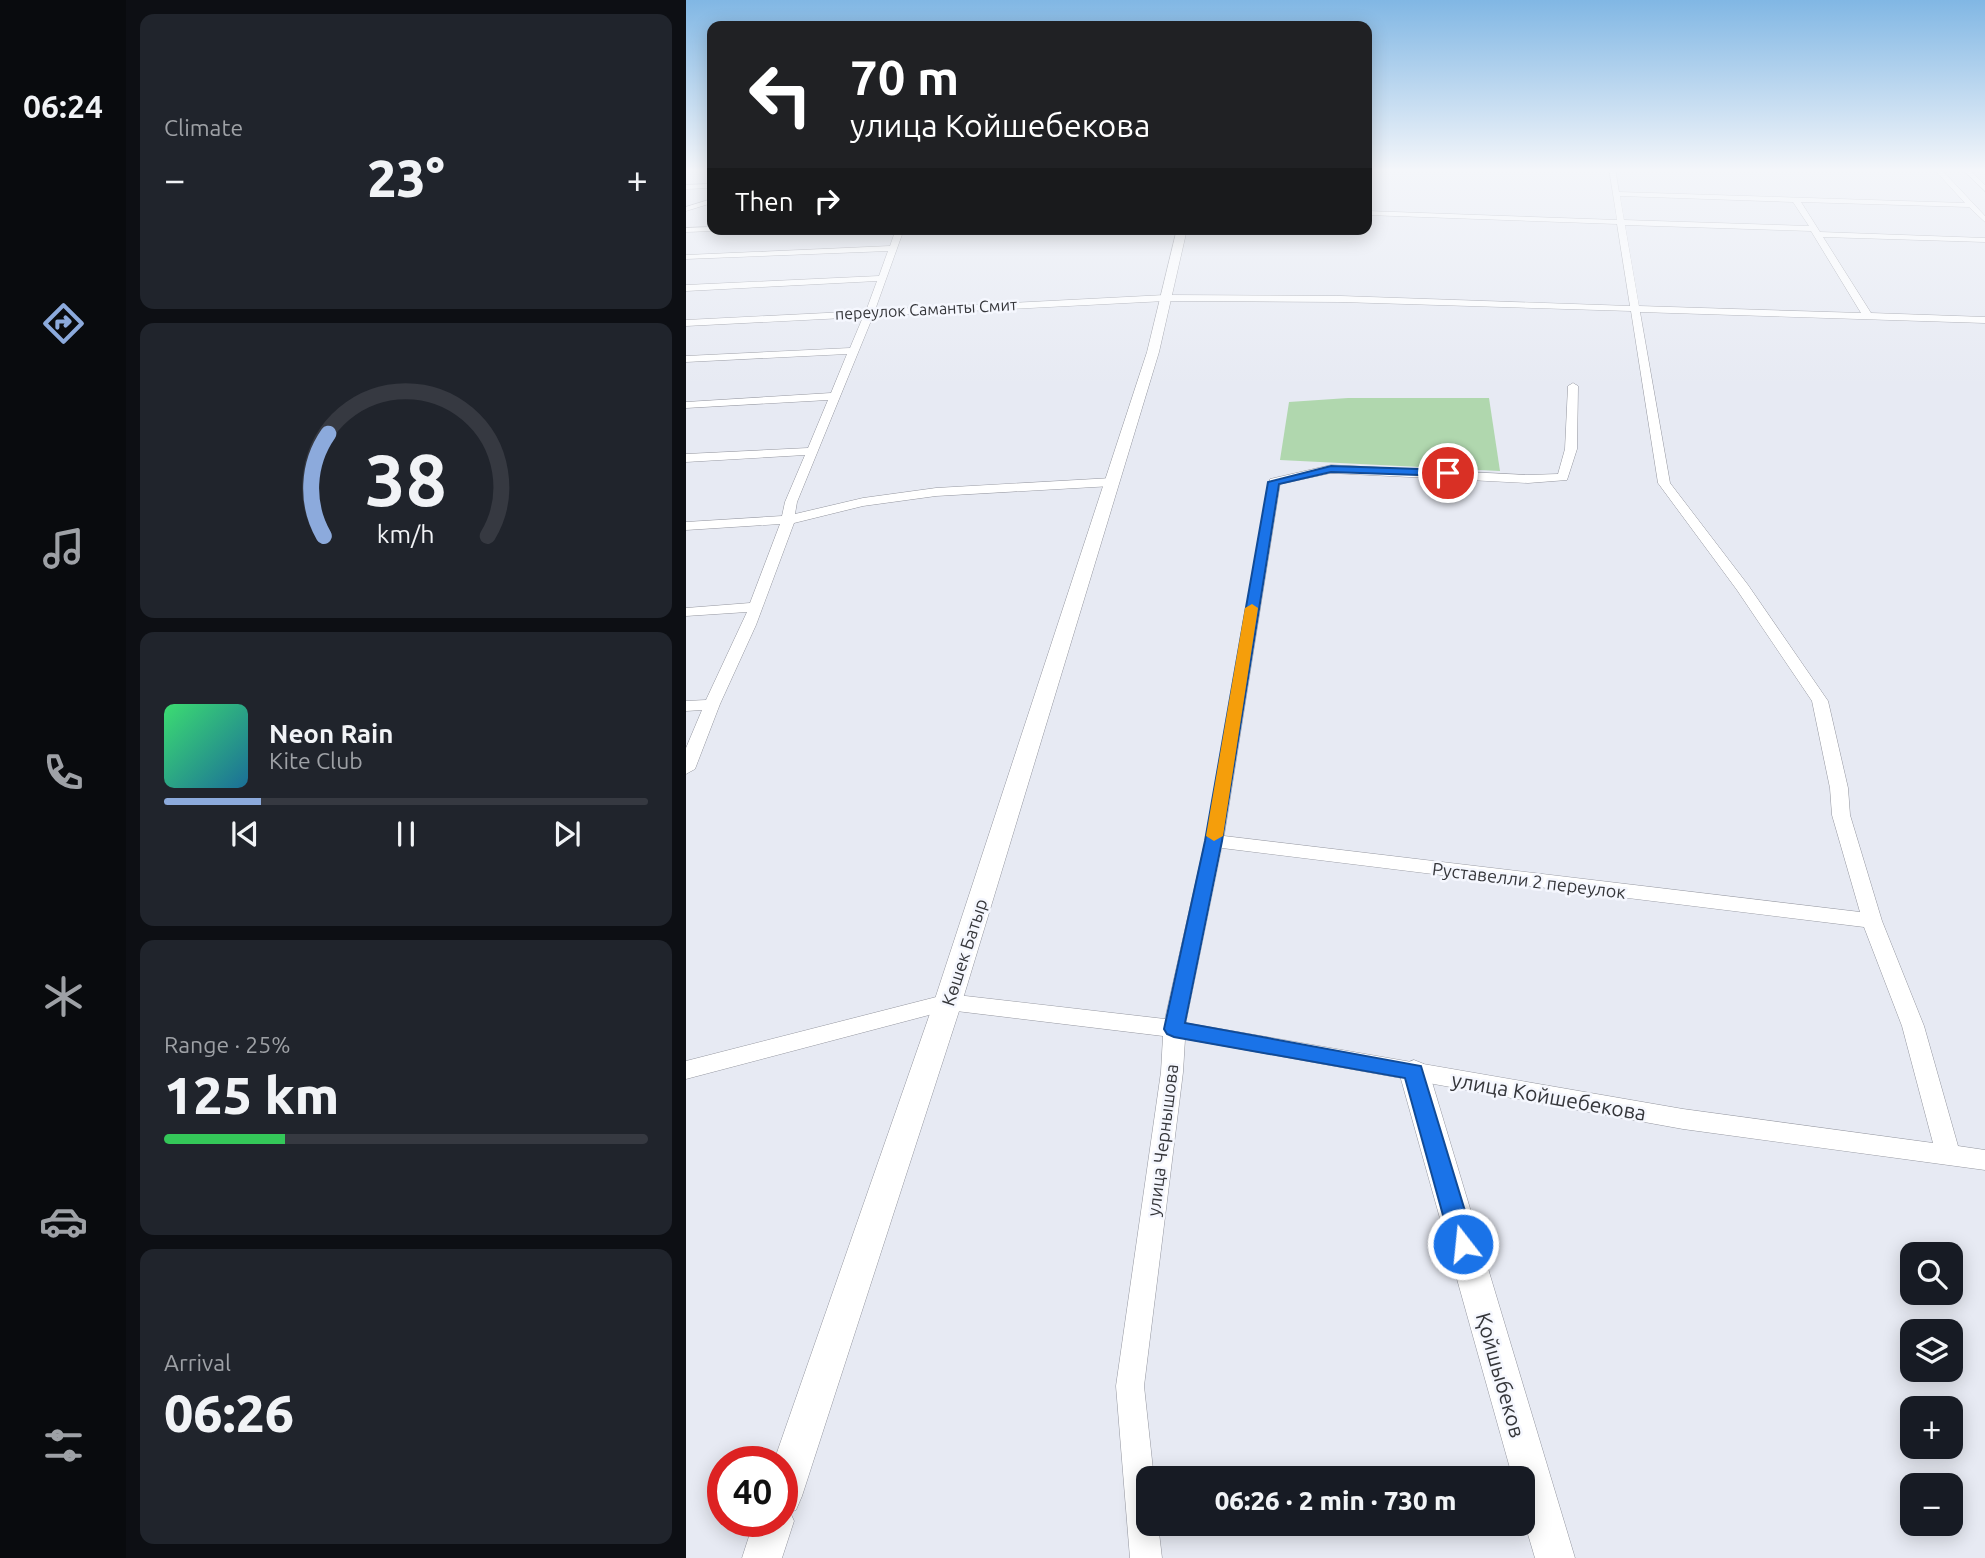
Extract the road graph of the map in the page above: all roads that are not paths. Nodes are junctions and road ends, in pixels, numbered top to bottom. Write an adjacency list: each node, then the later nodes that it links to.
1 (896, 241): 5 (street)
2 (1179, 241): 9 (street, Көшек Батыр)
3 (1626, 241): 10 (street)
4 (1820, 241): 12 (street)
5 (893, 248): 6 (street); 7 (street)
6 (686, 257)
7 (882, 278): 8 (street); 11 (street)
8 (686, 288)
9 (1165, 298): 10 (street, переулок Саманты Смит); 11 (street, переулок Саманты Смит); 22 (street, Көшек Батыр)
10 (1635, 309): 12 (street, переулок Саманты Смит); 31 (street)
11 (870, 312): 14 (street, переулок Саманты Смит); 15 (street)
12 (1867, 315): 13 (street, переулок Саманты Смит)
13 (1985, 320)
14 (686, 323)
15 (852, 351): 16 (street); 18 (street)
16 (686, 359)
17 (1573, 386): 30 (street, улица Чернышова)
18 (834, 396): 19 (street); 20 (street)
19 (686, 405)
20 (811, 450): 21 (street); 23 (street)
21 (686, 458)
22 (1112, 482): 23 (street); 32 (street, Көшек Батыр)
23 (788, 520): 24 (street); 25 (street)
24 (686, 526)
25 (756, 607): 26 (street); 27 (street)
26 (686, 612)
27 (712, 704): 28 (street); 29 (street)
28 (686, 706)
29 (686, 769)
30 (1214, 841): 31 (street, Руставелли 2 переулок); 33 (street, улица Чернышова)
31 (1872, 921): 36 (street)
32 (948, 1002): 33 (street, улица Койшебекова); 34 (street); 38 (street, Көшек Батыр)
33 (1174, 1029): 35 (street, улица Койшебекова); 41 (street, улица Чернышова)
34 (686, 1070)
35 (1414, 1072): 36 (street, улица Койшебекова); 42 (street, Қойшыбеков)
36 (1948, 1155): 37 (street, улица Койшебекова)
37 (1985, 1160)
38 (798, 1448)
39 (769, 1537): 40 (street)
40 (762, 1558)
41 (1146, 1558)
42 (1555, 1558)

